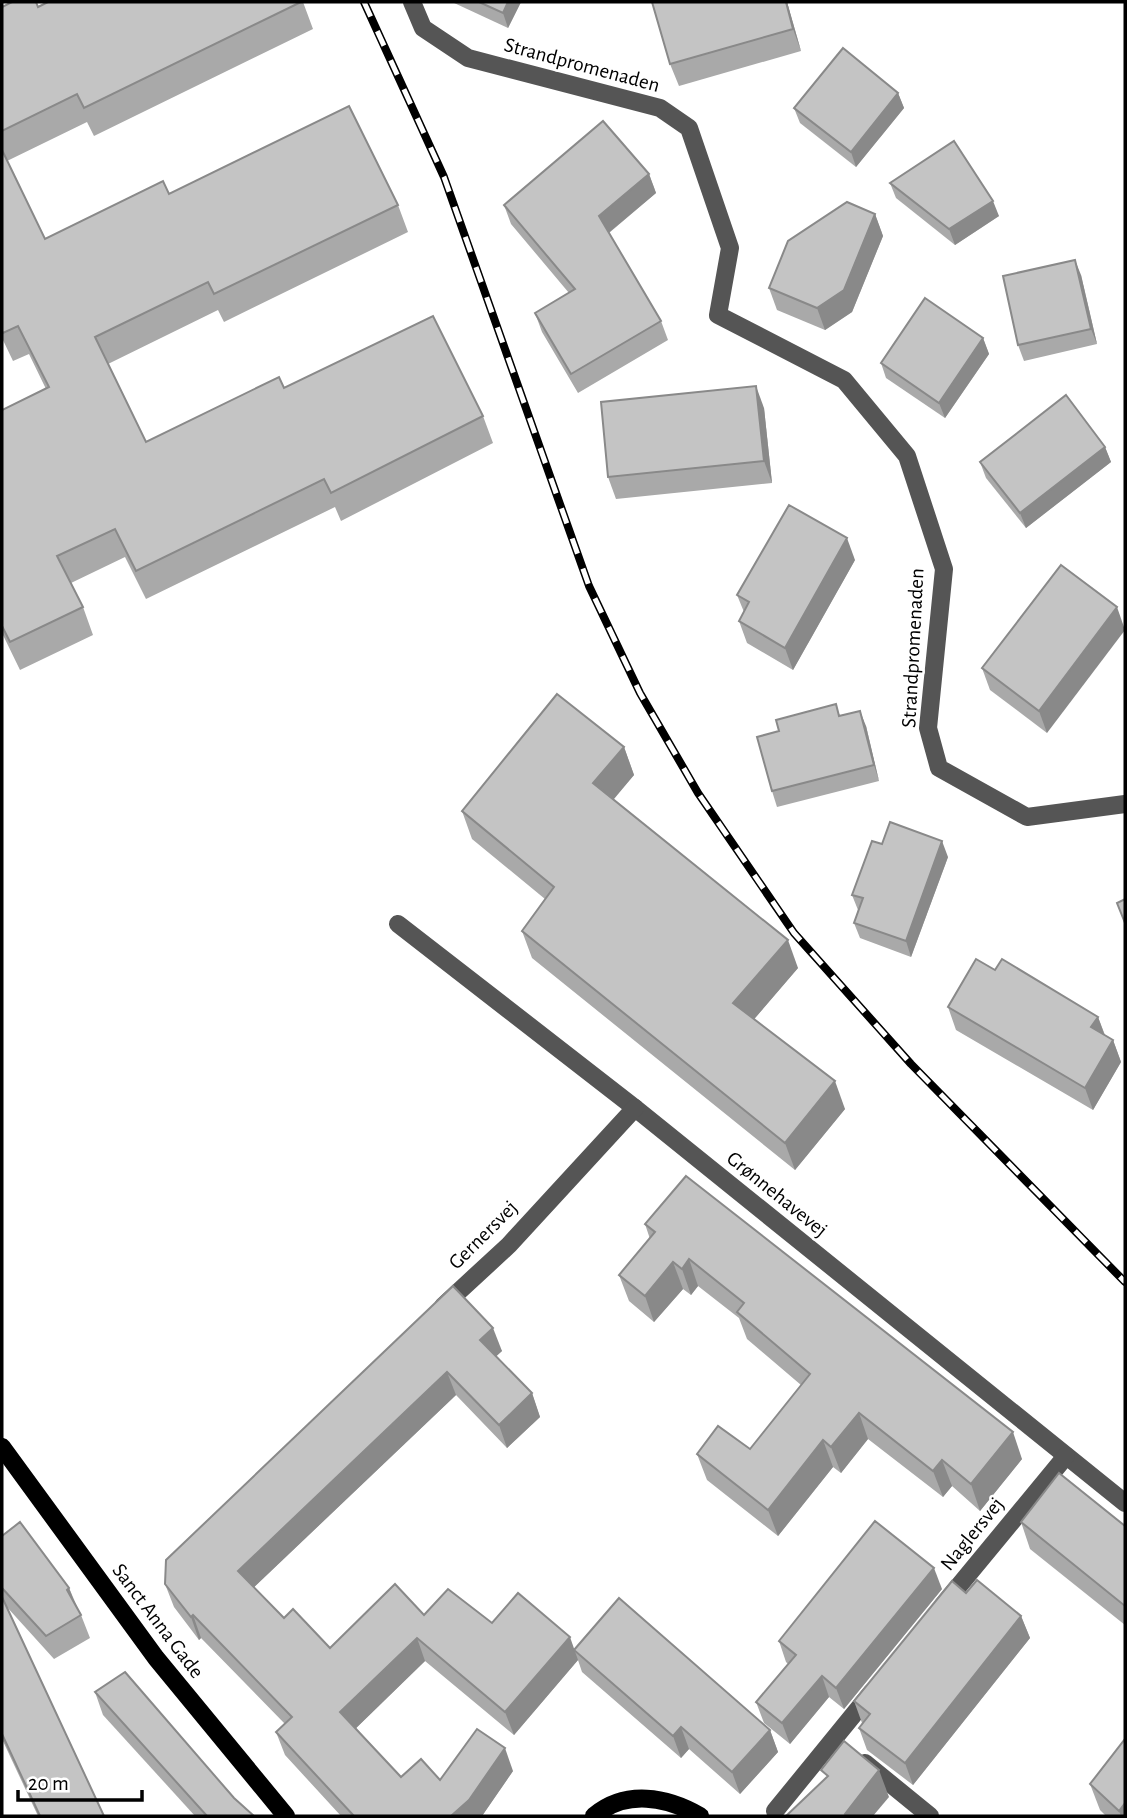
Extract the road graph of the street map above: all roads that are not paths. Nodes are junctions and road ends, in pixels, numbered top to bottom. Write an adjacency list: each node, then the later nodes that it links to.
1 (412, 2): 2 (street, Strandpromenaden)
2 (1125, 804)
3 (398, 924): 4 (street, Grønnehavevej)
4 (635, 1108): 5 (street, Gernersvej); 7 (street, Grønnehavevej)
5 (427, 1321)
6 (2, 1447): 13 (main road, Sanct Anna Gade)
7 (1066, 1456): 8 (street, Grønnehavevej); 9 (street, Naglersvej)
8 (1125, 1503)
9 (929, 1623)
10 (886, 1675): 11 (street)
11 (845, 1747): 12 (street); 16 (street)
12 (775, 1811)
13 (286, 1816)
14 (594, 1816): 15 (main road)
15 (700, 1816)
16 (930, 1816)

